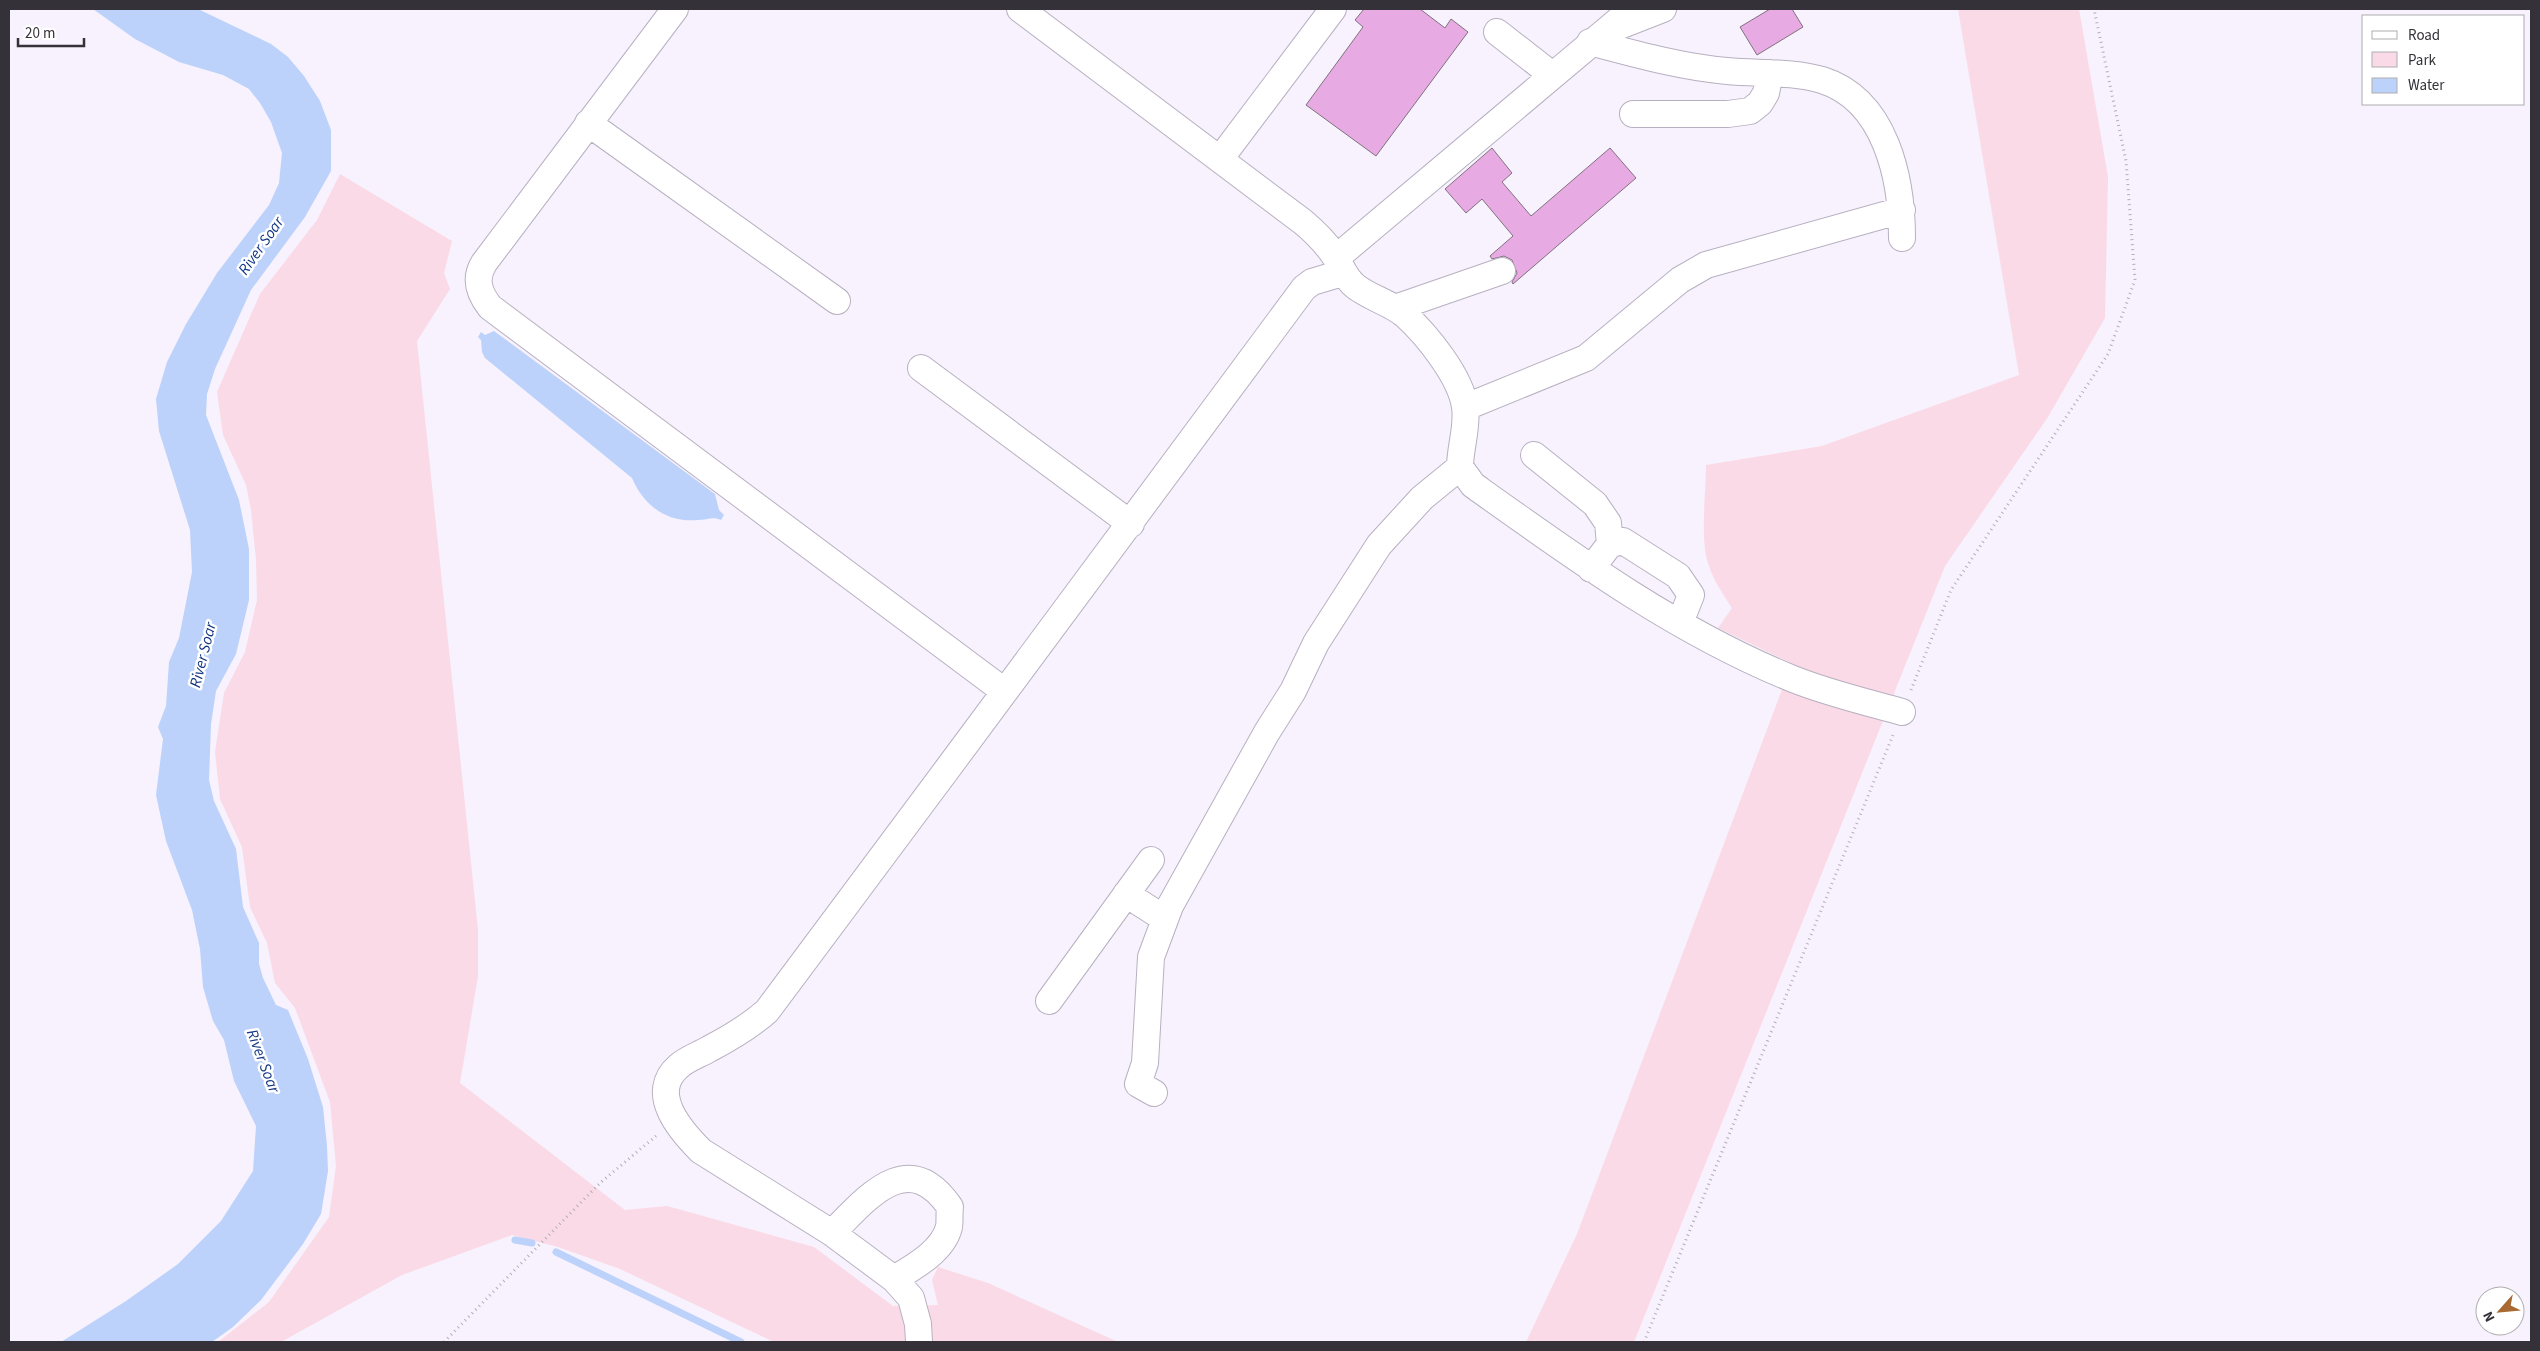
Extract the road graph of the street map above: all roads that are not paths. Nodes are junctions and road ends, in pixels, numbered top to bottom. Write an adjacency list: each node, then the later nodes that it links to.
1 (675, 9): 11 (lane)
2 (1020, 9): 12 (lane)
3 (1333, 9): 12 (lane)
4 (1632, 9): 7 (lane)
5 (1663, 9): 7 (lane)
6 (1497, 32): 9 (lane)
7 (1599, 36): 8 (lane); 9 (lane)
8 (1770, 74): 10 (lane); 13 (lane)
9 (1552, 75): 15 (lane)
10 (1633, 114)
11 (588, 122): 17 (lane); 27 (lane)
12 (1220, 158): 15 (lane)
13 (1902, 210): 14 (lane); 20 (lane)
14 (1902, 238)
15 (1339, 265): 18 (lane); 23 (lane)
16 (1502, 271): 18 (lane)
17 (837, 301)
18 (1395, 308): 20 (lane)
19 (921, 368): 23 (lane)
20 (1466, 407): 22 (lane)
21 (1534, 455): 24 (lane)
22 (1460, 468): 25 (lane); 31 (lane)
23 (1131, 524): 27 (lane)
24 (1610, 544): 25 (lane); 26 (lane)
25 (1591, 569): 26 (lane)
26 (1680, 623): 28 (lane)
27 (1004, 691): 34 (lane)
28 (1902, 712)
29 (1151, 860): 30 (lane)
30 (1126, 894): 31 (lane); 32 (lane)
31 (1165, 919): 33 (lane)
32 (1049, 1001)
33 (1154, 1092)
34 (832, 1233): 35 (lane); 35 (lane)
35 (894, 1279): 36 (lane)
36 (919, 1342)

